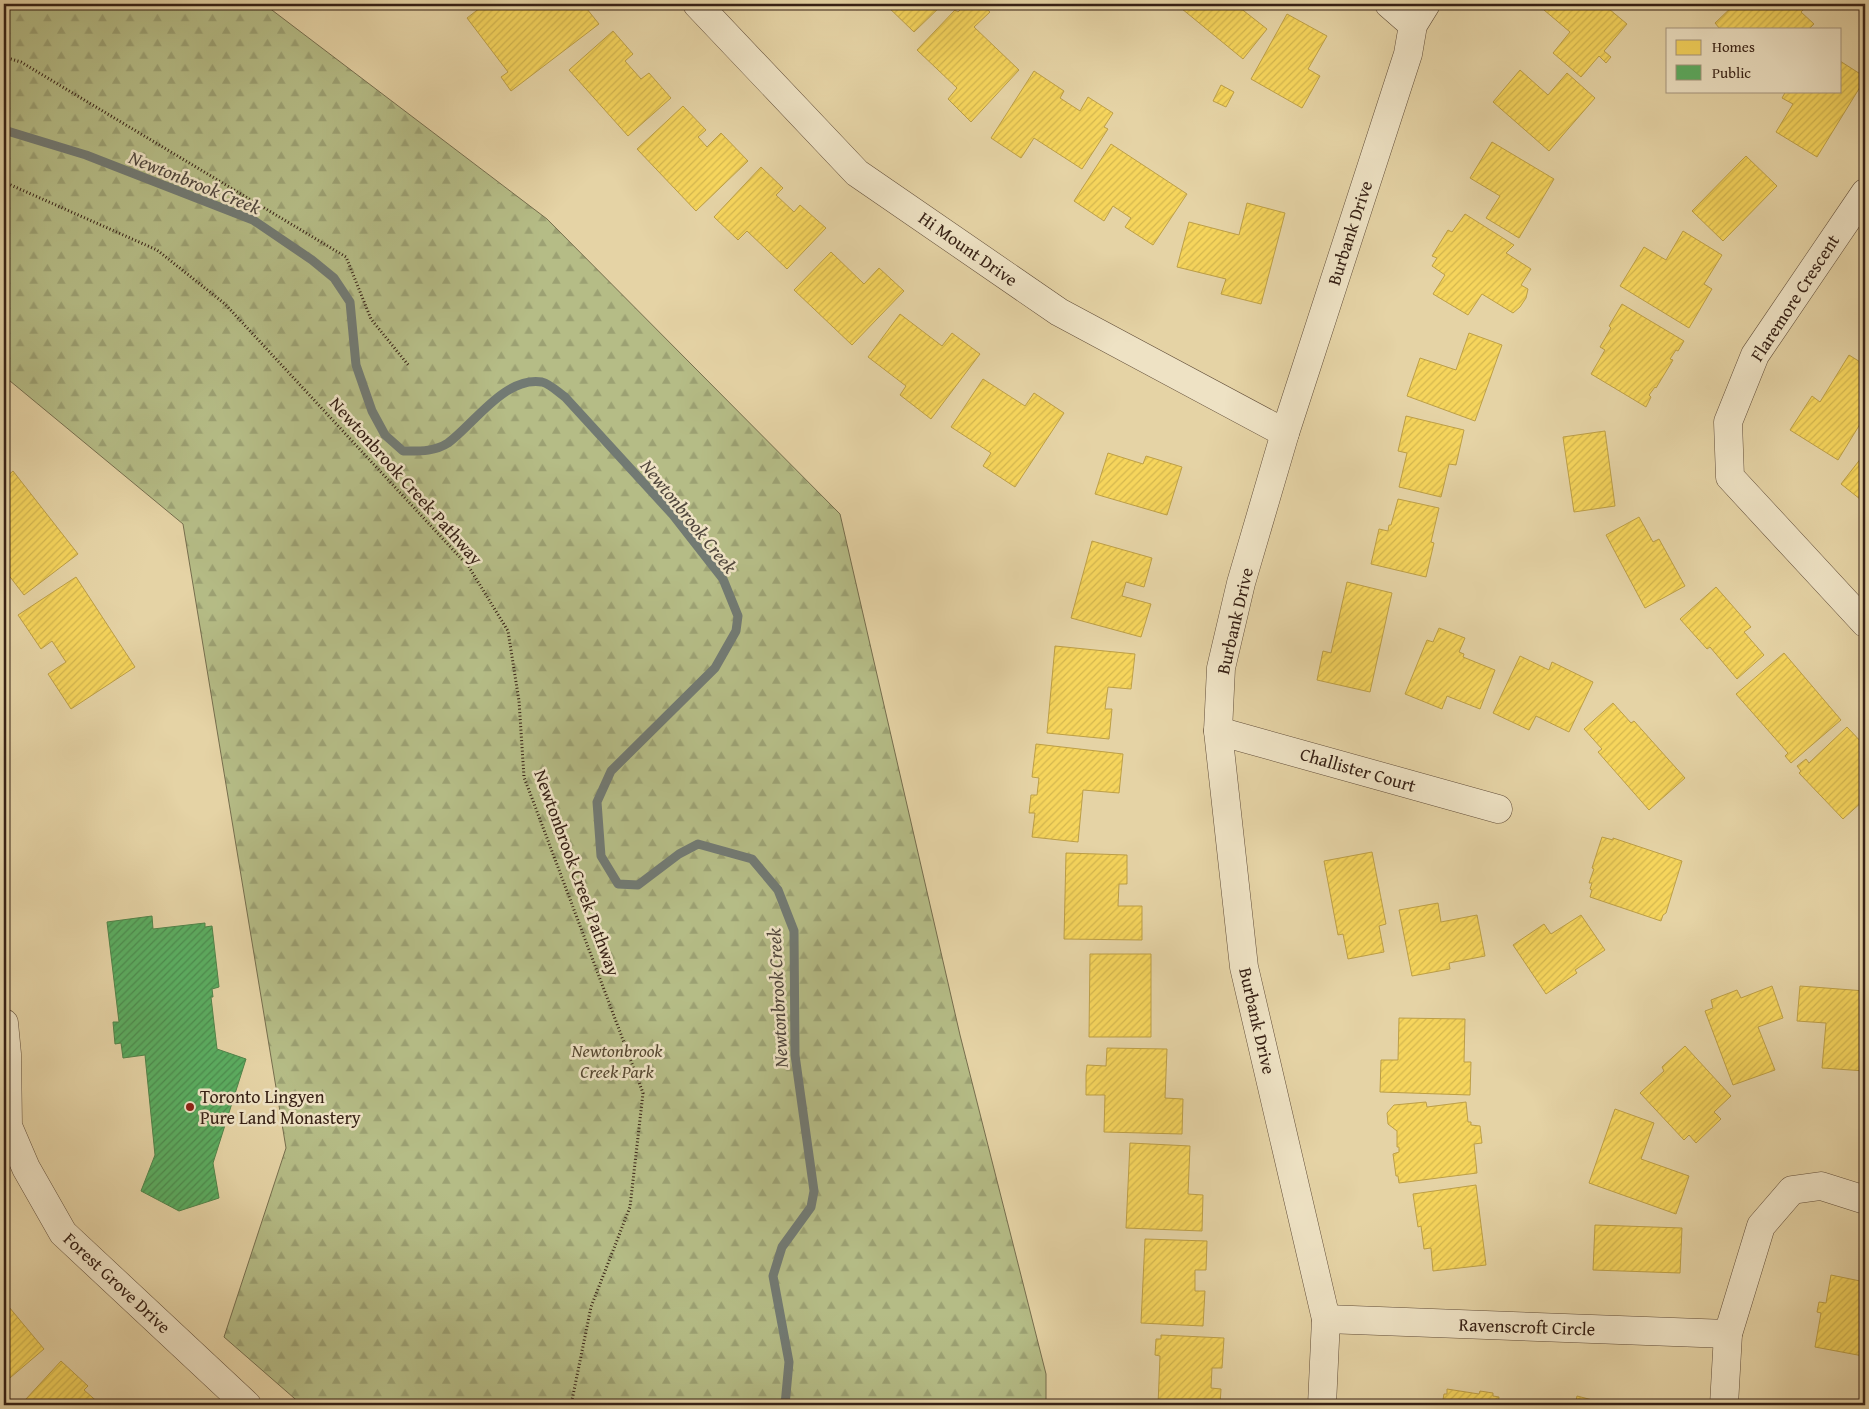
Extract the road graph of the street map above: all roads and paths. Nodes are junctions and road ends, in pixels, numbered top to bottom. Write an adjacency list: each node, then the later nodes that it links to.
1 (697, 4): 8 (street, Hi Mount Drive)
2 (1388, 4): 3 (street)
3 (1419, 14): 8 (street, Burbank Drive)
4 (4, 57): 7 (path)
5 (4, 182): 17 (path, Newtonbrook Creek Pathway)
6 (1865, 193): 9 (street, Flaremore Crescent)
7 (408, 366)
8 (1285, 433): 10 (street, Burbank Drive)
9 (1865, 624)
10 (1218, 731): 11 (street, Challister Court); 14 (street, Burbank Drive)
11 (1498, 810)
12 (4, 1023): 16 (street, Forest Grove Drive)
13 (1865, 1200): 15 (street)
14 (1326, 1319): 15 (street, Ravenscroft Circle); 18 (street, Burbank Drive)
15 (1728, 1334): 19 (street)
16 (247, 1405)
17 (571, 1405)
18 (1322, 1405)
19 (1724, 1405)

